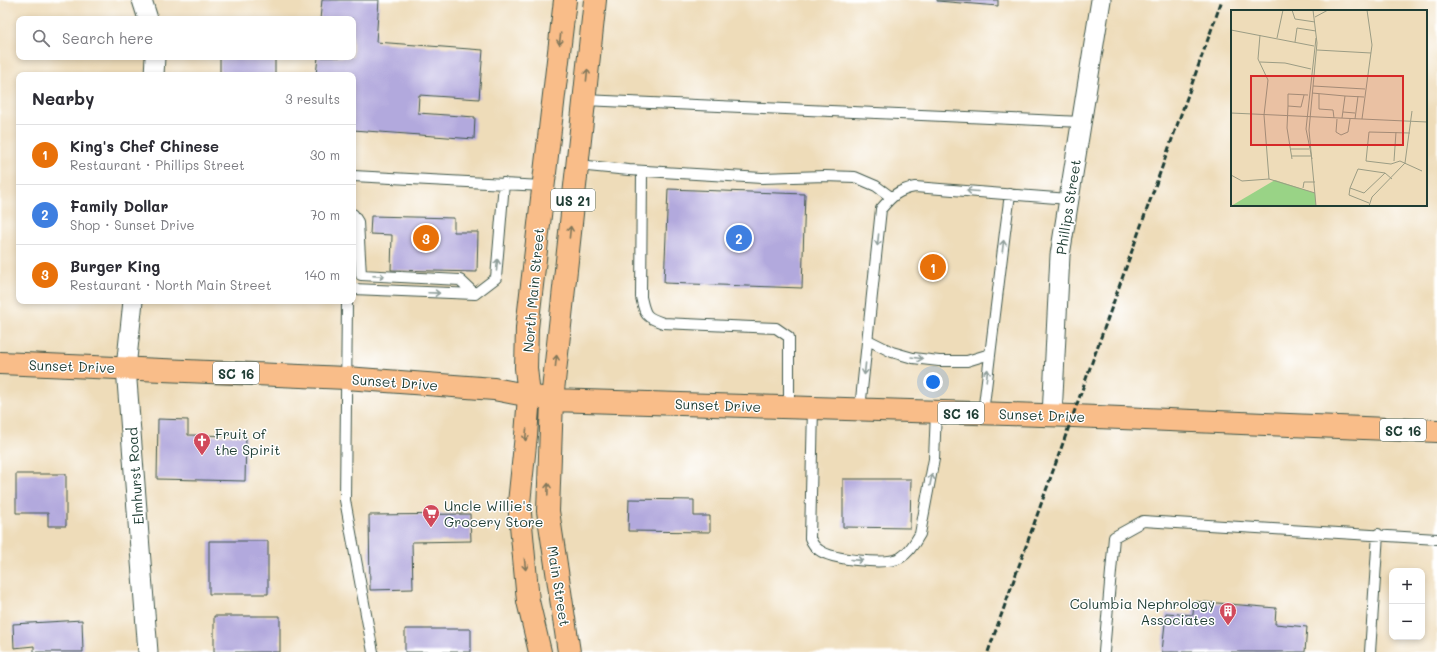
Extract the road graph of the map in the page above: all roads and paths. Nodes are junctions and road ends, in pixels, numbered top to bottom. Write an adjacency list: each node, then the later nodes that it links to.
1 (142, 0): 5 (street)
2 (565, 0): 14 (main road, North Main Street / US 21, one-way to 14)
3 (595, 0): 8 (main road, North Main Street / US 21, one-way to 3)
4 (1101, 0): 9 (street, Phillips Street)
5 (147, 16)
6 (155, 60): 7 (street)
7 (154, 72)
8 (584, 100): 9 (lane); 10 (main road, North Main Street / US 21)
9 (1082, 122): 17 (street, Phillips Street)
10 (577, 165): 11 (lane); 29 (main road, North Main Street / US 21, one-way to 10)
11 (642, 171): 16 (lane); 30 (lane)
12 (356, 176): 13 (lane)
13 (504, 183): 14 (lane); 20 (lane, one-way to 13)
14 (543, 186): 28 (main road, North Main Street / US 21)
15 (1010, 194): 16 (lane, one-way to 16); 17 (lane); 24 (lane, one-way to 15)
16 (891, 196): 23 (lane, one-way to 23)
17 (1069, 199): 35 (street, Phillips Street)
18 (356, 219): 20 (lane, one-way to 20)
19 (356, 289): 20 (lane, one-way to 20)
20 (475, 294)
21 (133, 304): 26 (street, Elmhurst Road)
22 (346, 304): 27 (lane)
23 (868, 340): 24 (lane, one-way to 24); 32 (lane, one-way to 32)
24 (990, 354): 34 (lane, one-way to 24)
25 (0, 363): 26 (main road, Sunset Drive / SC 16)
26 (126, 368): 27 (main road, Sunset Drive / SC 16); 39 (street, Elmhurst Road)
27 (346, 378): 28 (main road, Sunset Drive / SC 16); 40 (lane)
28 (529, 396): 29 (main road, Sunset Drive / SC 16); 41 (main road, North Main Street / US 21, one-way to 41)
29 (552, 400): 30 (main road, Sunset Drive / SC 16); 42 (main road, Main Street / US 21, one-way to 29)
30 (789, 407): 31 (main road, Sunset Drive / SC 16)
31 (813, 408): 32 (main road, Sunset Drive / SC 16); 33 (lane, one-way to 33)
32 (860, 409): 33 (main road, Sunset Drive / SC 16)
33 (936, 412): 34 (main road, Sunset Drive / SC 16)
34 (983, 413): 35 (main road, Sunset Drive / SC 16)
35 (1052, 416): 36 (main road, Sunset Drive / SC 16)
36 (1437, 431)
37 (1378, 534): 38 (lane); 43 (lane); 44 (lane)
38 (1437, 538)
39 (148, 652)
40 (373, 652)
41 (540, 652)
42 (569, 652)
43 (1104, 652)
44 (1370, 652)

